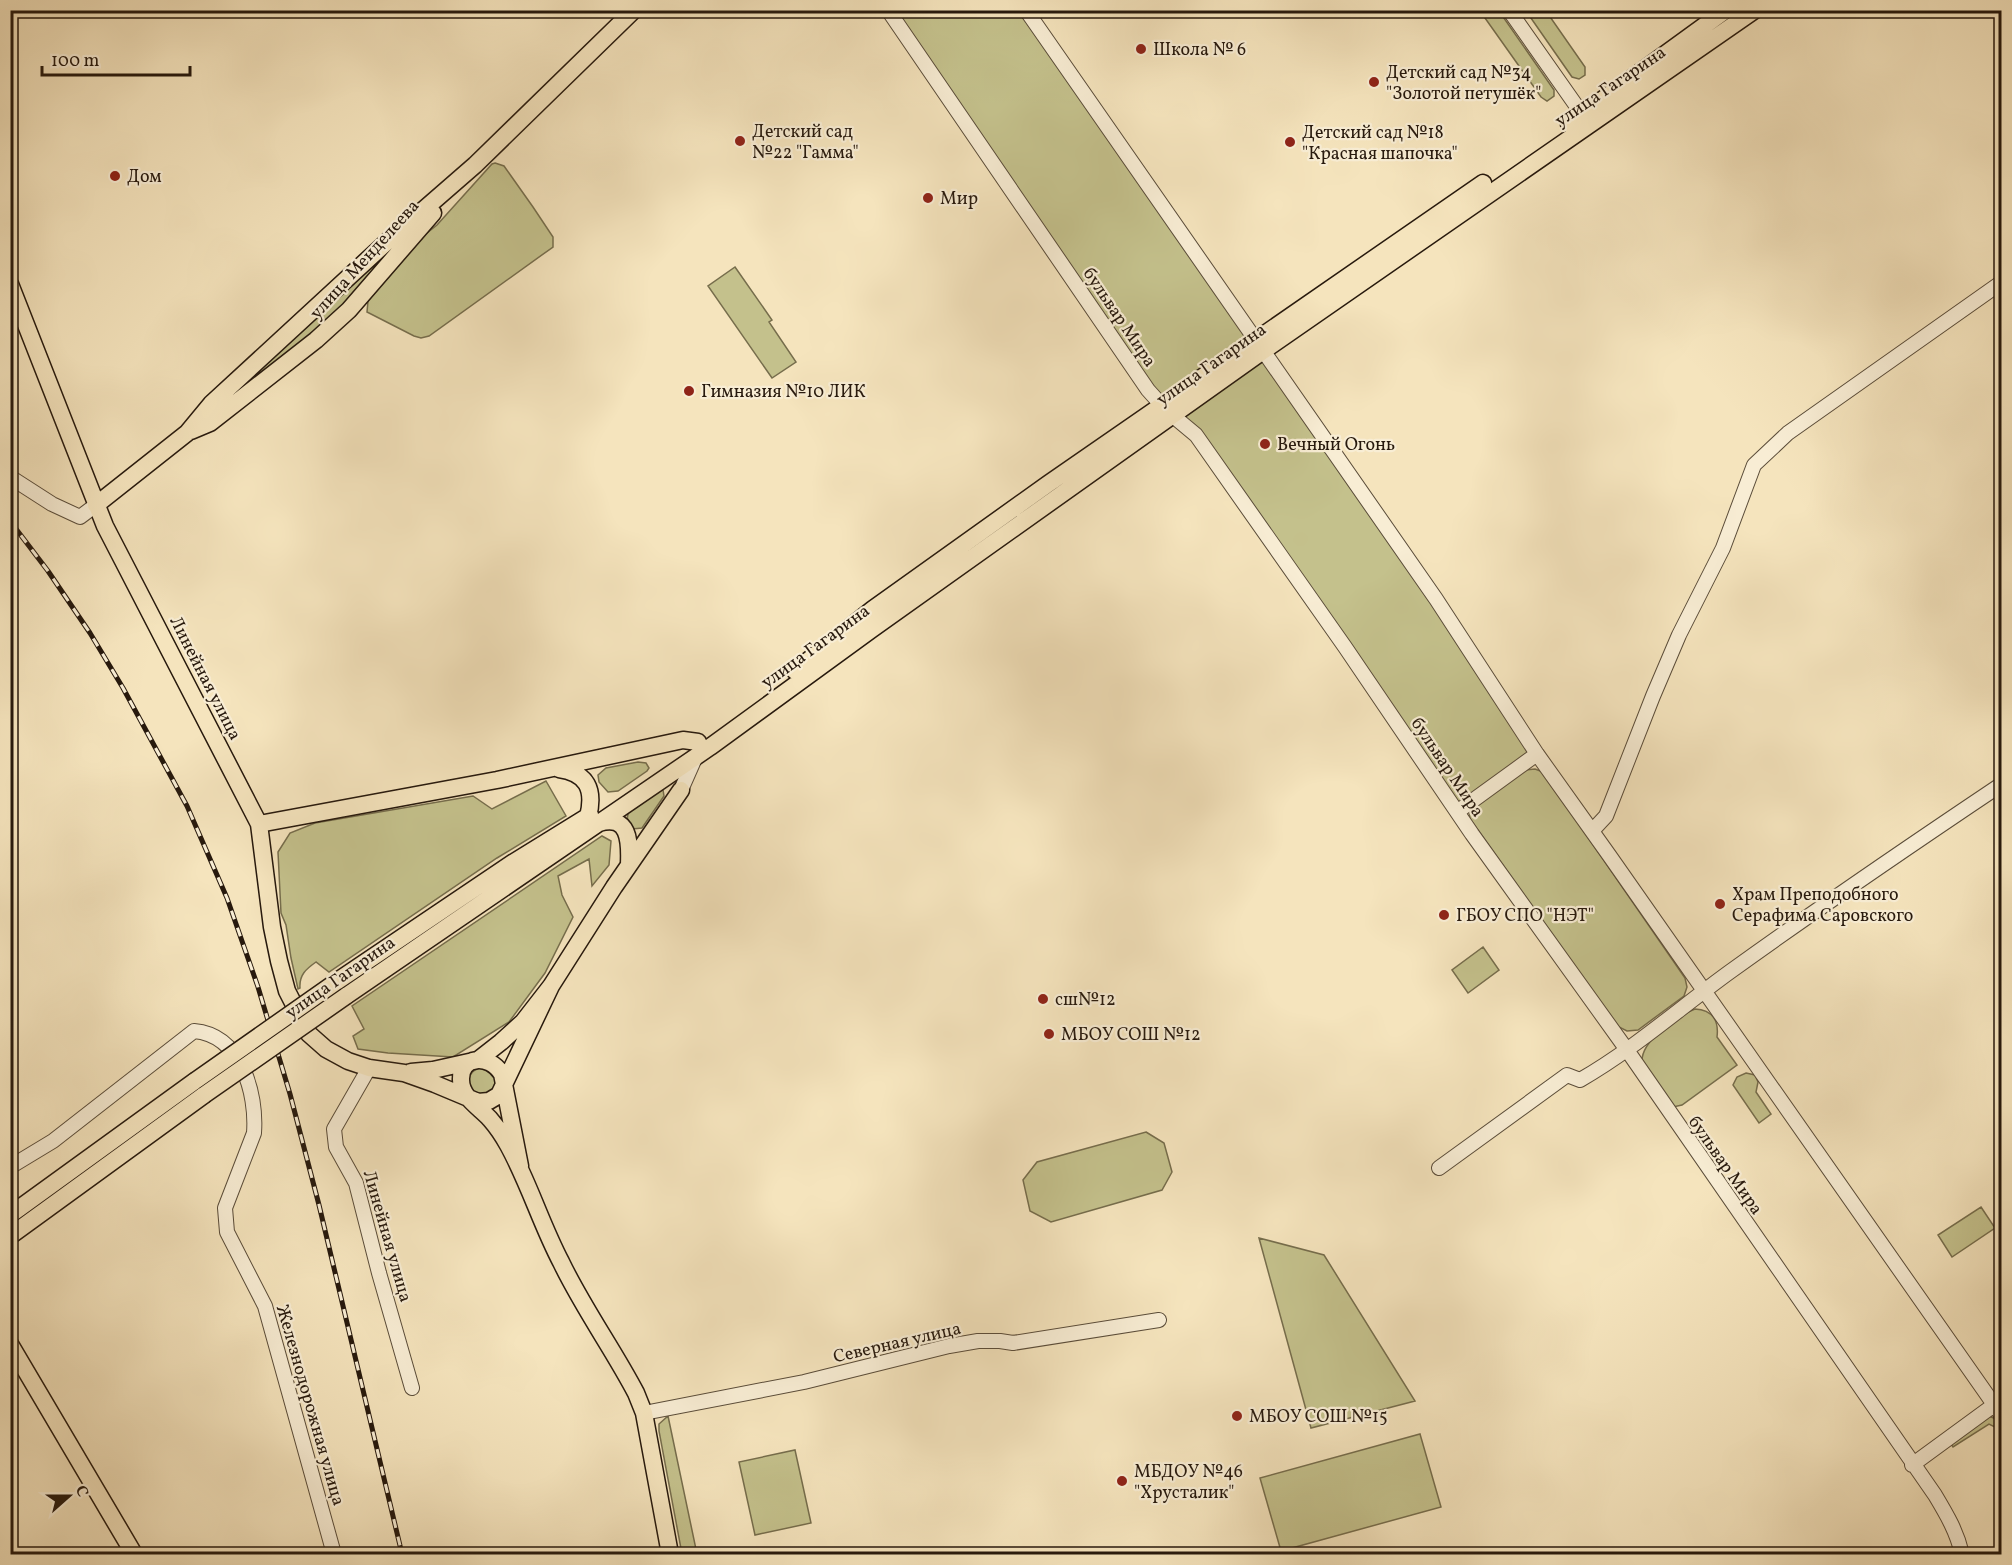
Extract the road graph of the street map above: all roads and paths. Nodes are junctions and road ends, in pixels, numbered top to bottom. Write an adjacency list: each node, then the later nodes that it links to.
1 (634, 10): 8 (main road, улица Менделеева)
2 (888, 10): 12 (street, бульвар Мира)
3 (1026, 10): 11 (street)
4 (1509, 10): 7 (street)
5 (1726, 10): 7 (main road, улица Гагарина)
6 (1755, 10): 7 (main road, улица Гагарина)
7 (1586, 119): 11 (main road, улица Гагарина)
8 (475, 165): 13 (main road, улица Менделеева); 13 (main road, улица Менделеева)
9 (2001, 282): 24 (street)
10 (10, 284): 15 (main road, Линейная улица)
11 (1259, 345): 12 (main road, улица Гагарина); 17 (street)
12 (1166, 410): 16 (main road, улица Гагарина); 21 (street, бульвар Мира)
13 (187, 433): 15 (main road, улица Менделеева)
14 (10, 477): 15 (street)
15 (96, 505): 23 (main road, Линейная улица)
16 (697, 749): 18 (main road); 20 (street, улица Гагарина); 22 (main road, улица Гагарина)
17 (1537, 754): 21 (street); 24 (street)
18 (555, 768): 22 (main road); 23 (main road)
19 (2001, 784): 27 (street)
20 (681, 790): 25 (main road, улица Гагарина)
21 (1457, 812): 28 (street, бульвар Мира)
22 (592, 820): 25 (main road); 33 (main road, улица Гагарина, bridge)
23 (259, 824): 30 (main road, Линейная улица)
24 (1592, 831): 27 (street)
25 (629, 864): 26 (main road, улица Гагарина)
26 (551, 986): 29 (main road, улица Гагарина); 32 (main road, улица Гагарина)
27 (1704, 991): 28 (street); 43 (street)
28 (1627, 1050): 37 (street); 45 (street, бульвар Мира)
29 (477, 1059): 31 (main road, Линейная улица); 32 (main road); 34 (main road)
30 (369, 1068): 31 (main road, Линейная улица); 42 (street, Линейная улица)
31 (404, 1073): 34 (main road, Линейная улица)
32 (503, 1084): 34 (main road); 35 (main road)
33 (200, 1088): 38 (main road, улица Гагарина); 39 (main road, улица Гагарина)
34 (467, 1097): 35 (main road)
35 (520, 1166): 44 (main road)
36 (10, 1167): 47 (street, Железнодорожная улица)
37 (1439, 1168)
38 (10, 1215)
39 (10, 1236)
40 (1159, 1320): 44 (street, Северная улица)
41 (10, 1344): 46 (main road)
42 (412, 1388)
43 (1998, 1410): 45 (street)
44 (644, 1413): 48 (main road)
45 (1912, 1465): 49 (street, бульвар Мира)
46 (134, 1554)
47 (334, 1554)
48 (670, 1554)
49 (1962, 1554)

